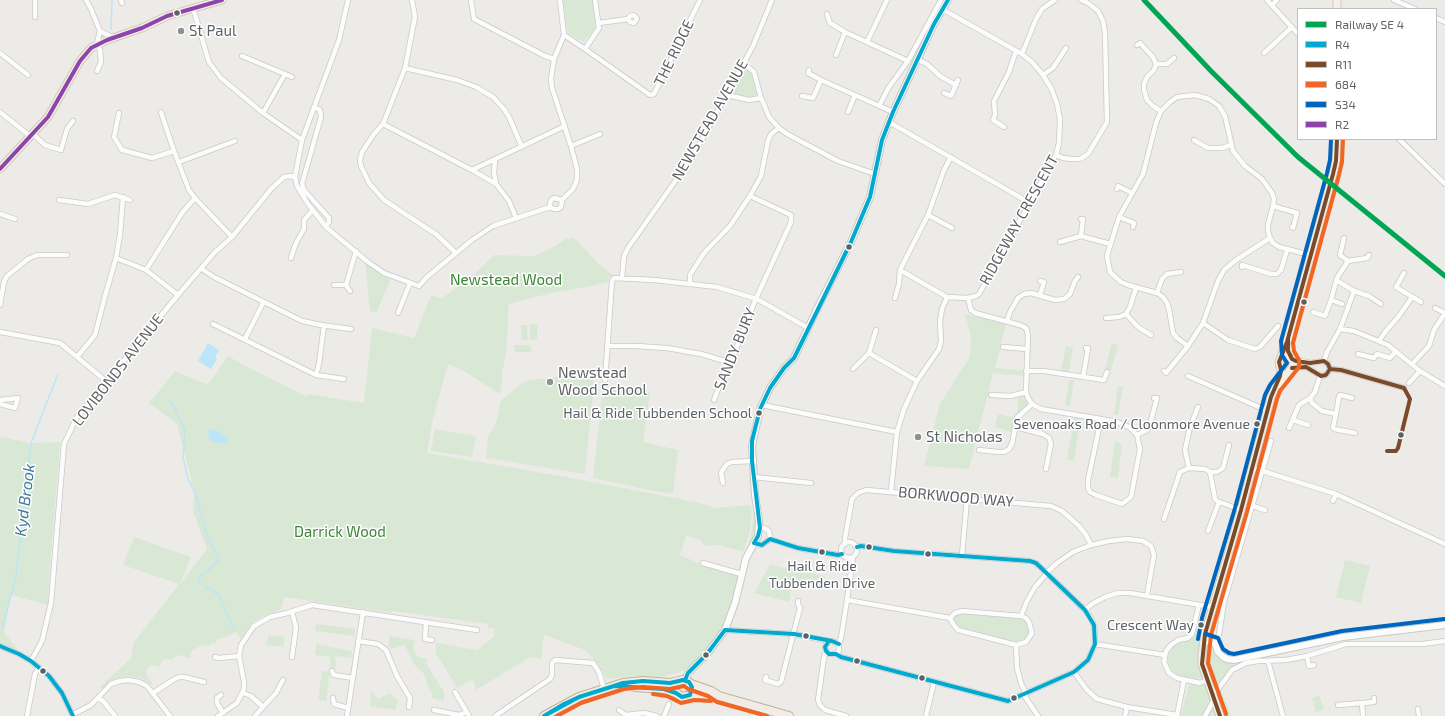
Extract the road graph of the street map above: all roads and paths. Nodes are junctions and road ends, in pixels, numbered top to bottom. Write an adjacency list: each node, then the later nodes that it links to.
1 (35, 0): 24 (street)
2 (86, 0): 28 (street)
3 (222, 0): 20 (main road)
4 (348, 0): 65 (street)
5 (412, 0): 50 (street)
6 (471, 0): 45 (street)
7 (560, 0): 31 (street)
8 (595, 0): 26 (street)
9 (700, 0): 37 (street, THE RIDGE)
10 (772, 0): 48 (street, NEWSTEAD AVENUE)
11 (886, 0): 33 (street)
12 (941, 0): 47 (street)
13 (948, 0): 22 (street)
14 (1055, 0): 41 (street)
15 (1081, 0): 91 (street)
16 (1266, 0): 19 (street)
17 (1277, 0): 19 (street)
18 (1394, 0): 21 (street)
19 (1272, 5): 27 (street)
20 (192, 8): 32 (main road); 73 (street)
21 (1414, 8)
22 (942, 9): 38 (street, RIDGEWAY CRESCENT); 46 (street)
23 (827, 14): 29 (street)
24 (35, 17)
25 (628, 19): 26 (street)
26 (599, 23): 37 (street)
27 (1292, 27): 30 (street); 39 (street)
28 (100, 31): 32 (street); 34 (street)
29 (845, 32): 33 (street); 42 (street)
30 (1297, 33)
31 (564, 35): 37 (street, THE RIDGE); 45 (street)
32 (114, 38): 34 (main road)
33 (867, 42): 47 (street)
34 (97, 45): 52 (street); 81 (main road)
35 (1137, 45): 49 (street)
36 (1066, 48): 55 (street)
37 (585, 49)
38 (1016, 51): 41 (street, RIDGEWAY CRESCENT); 78 (street)
39 (1264, 52)
40 (0, 53): 54 (street)
41 (1022, 54): 55 (street, RIDGEWAY CRESCENT)
42 (836, 55)
43 (242, 56): 53 (street)
44 (1174, 58): 49 (street)
45 (554, 59): 77 (street)
46 (918, 60): 59 (street); 71 (street)
47 (908, 61): 66 (street)
48 (743, 63): 61 (street, NEWSTEAD AVENUE); 64 (street)
49 (1156, 64): 67 (street)
50 (405, 68): 76 (street); 89 (street)
51 (809, 70): 57 (street)
52 (97, 71)
53 (285, 74): 56 (street); 73 (street)
54 (28, 75)
55 (1043, 75): 91 (street, RIDGEWAY CRESCENT)
56 (292, 77)
57 (820, 80): 62 (street); 63 (street)
58 (958, 80): 59 (street)
59 (956, 85): 60 (street)
60 (944, 93)
61 (727, 95): 64 (street); 145 (street, NEWSTEAD AVENUE)
62 (802, 96)
63 (855, 96): 66 (street); 70 (street)
64 (761, 98): 79 (street)
65 (314, 106): 83 (street); 119 (street)
66 (879, 106): 71 (street)
67 (1161, 111): 87 (street); 102 (street)
68 (0, 112): 81 (street)
69 (161, 112): 90 (street)
70 (848, 112)
71 (893, 112): 75 (street)
72 (119, 113): 90 (street)
73 (262, 113): 83 (street)
74 (73, 120): 81 (street)
75 (889, 122): 92 (street); 97 (street)
76 (383, 124): 96 (street); 131 (street)
77 (564, 126): 88 (street); 89 (street)
78 (1004, 127)
79 (779, 128): 97 (street); 104 (street)
80 (600, 134): 88 (street)
81 (32, 135): 95 (main road)
82 (235, 140): 94 (street)
83 (302, 140): 98 (street)
84 (1194, 140): 87 (street)
85 (1337, 140): 133 (main road)
86 (1400, 140): 100 (street)
87 (1231, 144): 110 (street)
88 (571, 146): 108 (street)
89 (522, 147): 93 (street)
90 (174, 151): 94 (street)
91 (1056, 155): 109 (street, RIDGEWAY CRESCENT)
92 (951, 158): 109 (street); 114 (street)
93 (495, 160): 96 (street); 99 (street)
94 (179, 162): 105 (street)
95 (0, 169)
96 (472, 170): 99 (street)
97 (875, 174): 180 (street)
98 (294, 177): 112 (street); 124 (street, LOVIBONDS AVENUE)
99 (496, 184): 116 (street)
100 (1445, 184)
101 (1117, 189): 102 (street)
102 (1132, 193): 115 (street)
103 (123, 196): 106 (street); 107 (street); 135 (street)
104 (750, 196): 149 (street); 162 (street, SANDY BURY)
105 (195, 198): 124 (street); 140 (street)
106 (59, 200)
107 (130, 200)
108 (562, 200): 111 (street); 111 (street)
109 (1030, 203): 161 (street, RIDGEWAY CRESCENT)
110 (1274, 206): 122 (street); 125 (street)
111 (550, 207): 116 (street)
112 (312, 210): 119 (street); 136 (street)
113 (0, 214): 117 (street)
114 (928, 215): 121 (street); 141 (street)
115 (1119, 217): 120 (street); 128 (street)
116 (516, 218): 131 (street)
117 (15, 219)
118 (1081, 219): 123 (street)
119 (326, 226): 130 (street)
120 (1133, 227)
121 (952, 228)
122 (1292, 228)
123 (1081, 236): 127 (street); 128 (street)
124 (232, 237): 139 (street, LOVIBONDS AVENUE)
125 (1270, 238): 129 (street); 176 (street)
126 (1344, 238): 137 (street)
127 (1060, 242)
128 (1110, 244): 152 (street)
129 (1287, 250): 133 (street); 138 (street)
130 (356, 252): 148 (street); 151 (street)
131 (456, 253): 148 (street)
132 (67, 255): 168 (street)
133 (1310, 255): 187 (main road)
134 (1369, 255): 137 (street)
135 (116, 258): 140 (street); 197 (street)
136 (291, 258)
137 (1348, 261): 146 (street)
138 (1242, 268)
139 (202, 269): 156 (street, LOVIBONDS AVENUE); 165 (street)
140 (146, 270): 156 (street)
141 (900, 270): 158 (street, RIDGEWAY CRESCENT); 160 (street)
142 (1181, 272): 155 (street)
143 (1404, 273): 159 (street)
144 (1078, 277): 157 (street)
145 (622, 278): 149 (street); 189 (street)
146 (1336, 280): 154 (street); 163 (street)
147 (1040, 281): 157 (street)
148 (410, 283): 171 (street)
149 (690, 283): 162 (street)
150 (334, 285): 151 (street)
151 (346, 285): 153 (street)
152 (1136, 288): 155 (street); 173 (street)
153 (350, 291)
154 (1354, 291): 167 (street); 182 (street)
155 (1157, 293): 190 (street)
156 (178, 295): 219 (street, LOVIBONDS AVENUE)
157 (1040, 295): 175 (street)
158 (947, 296): 161 (street, RIDGEWAY CRESCENT); 220 (street)
159 (1412, 297): 164 (street); 188 (street)
160 (895, 298)
161 (968, 298): 175 (street)
162 (757, 299): 180 (street); 201 (street, SANDY BURY)
163 (1331, 300): 166 (street); 170 (street)
164 (1421, 302)
165 (263, 303): 178 (street); 186 (street)
166 (1342, 304)
167 (1381, 304)
168 (0, 305)
169 (1435, 308): 172 (street)
170 (1313, 312)
171 (398, 313)
172 (1445, 313): 203 (street)
173 (1126, 314): 174 (street); 185 (street)
174 (1106, 318)
175 (1007, 321): 193 (street)
176 (1203, 323): 179 (street); 190 (street)
177 (213, 324): 186 (street)
178 (324, 326): 181 (street); 213 (street)
179 (1278, 326)
180 (808, 328): 233 (street)
181 (351, 329)
182 (1340, 329): 188 (street); 200 (street)
183 (876, 330): 195 (street)
184 (0, 332): 197 (street)
185 (1151, 335)
186 (245, 339): 213 (street)
187 (1287, 342): 198 (main road); 199 (main road)
188 (1380, 342): 194 (street)
189 (607, 346): 201 (street); 218 (street)
190 (1188, 346): 208 (street)
191 (1003, 347): 193 (street)
192 (1086, 348): 216 (street)
193 (1027, 349): 210 (street)
194 (1396, 351): 196 (street); 203 (street)
195 (869, 353): 206 (street); 220 (street)
196 (1358, 354)
197 (77, 357): 219 (street)
198 (1281, 358): 199 (main road); 204 (main road)
199 (1291, 358): 202 (street); 205 (main road)
200 (1324, 361): 202 (street); 207 (street)
201 (728, 362): 231 (street, SANDY BURY)
202 (1317, 363): 212 (street)
203 (1412, 364): 209 (street)
204 (1280, 366): 205 (main road); 223 (main road)
205 (1291, 368): 212 (street); 223 (main road)
206 (853, 369)
207 (1330, 369): 215 (street); 224 (street)
208 (1164, 371)
209 (1420, 371): 221 (street); 222 (street)
210 (1026, 372): 216 (street); 225 (street)
211 (1107, 372): 216 (street)
212 (1315, 372): 215 (street)
213 (316, 375): 217 (street)
214 (1188, 376): 236 (street)
215 (1320, 376): 228 (street)
216 (1083, 377)
217 (344, 379)
218 (605, 380)
219 (106, 381): 313 (street, LOVIBONDS AVENUE)
220 (917, 381): 243 (street)
221 (1409, 383)
222 (1445, 386)
223 (1275, 388): 236 (main road)
224 (1404, 388)
225 (1026, 392): 226 (street); 234 (street)
226 (991, 394)
227 (1154, 398): 245 (street)
228 (1310, 398): 237 (street); 239 (street)
229 (1352, 398): 237 (street)
230 (0, 400): 232 (street)
231 (714, 400)
232 (0, 404)
233 (762, 404): 243 (street); 249 (street)
234 (1032, 404): 238 (street); 241 (street)
235 (1198, 407): 251 (street)
236 (1268, 411): 252 (main road)
237 (1336, 414): 244 (street)
238 (1101, 418): 245 (street); 245 (street)
239 (1293, 420): 240 (street); 242 (street)
240 (1308, 424)
241 (1015, 427): 248 (street); 250 (street)
242 (1289, 428)
243 (898, 432): 258 (street)
244 (1355, 433)
245 (1137, 435)
246 (1271, 441): 253 (street)
247 (1230, 444): 254 (street)
248 (980, 450)
249 (752, 461): 255 (street); 257 (street)
250 (1046, 468)
251 (1189, 468): 254 (street); 266 (street)
252 (1253, 468): 253 (street); 264 (main road)
253 (1263, 471): 259 (street); 263 (street)
254 (1210, 472): 261 (street)
255 (754, 477): 256 (street); 267 (street)
256 (810, 483)
257 (723, 484)
258 (891, 491): 260 (street, BORKWOOD WAY); 271 (street, BORKWOOD WAY)
259 (1336, 494): 262 (street); 272 (street)
260 (967, 498): 273 (street, BORKWOOD WAY); 276 (street)
261 (1219, 502): 264 (street); 268 (street)
262 (1333, 502)
263 (1252, 506): 265 (street); 301 (street)
264 (1241, 510): 285 (main road)
265 (1265, 510)
266 (1164, 519)
267 (760, 528): 269 (street); 270 (street)
268 (1208, 531)
269 (770, 539): 270 (street); 275 (street)
270 (754, 543): 280 (street)
271 (845, 544): 274 (street); 275 (street)
272 (1445, 544)
273 (1090, 545): 279 (street); 281 (street)
274 (857, 547): 276 (street); 277 (street)
275 (842, 554): 277 (street)
276 (962, 556): 279 (street)
277 (853, 557): 282 (street)
278 (703, 563): 280 (street)
279 (1047, 573): 286 (street); 289 (street)
280 (741, 574): 294 (street)
281 (1147, 596): 284 (street); 286 (street)
282 (847, 600): 290 (street); 302 (street)
283 (798, 601): 295 (street)
284 (1199, 605): 285 (street); 308 (street)
285 (1212, 607): 297 (main road)
286 (1085, 610): 303 (street)
287 (292, 612): 288 (street); 309 (street); 312 (street)
288 (363, 612): 291 (street); 298 (street)
289 (1021, 616): 290 (street); 304 (street)
290 (950, 618): 304 (street)
291 (426, 622): 293 (street); 296 (street)
292 (1445, 625): 301 (street)
293 (477, 630)
294 (725, 630): 295 (street); 325 (street)
295 (794, 634): 300 (street); 319 (street)
296 (432, 640)
297 (1204, 640): 301 (street); 323 (main road)
298 (358, 641): 320 (street); 345 (street)
299 (1445, 641): 310 (street)
300 (829, 642): 302 (street); 306 (street)
301 (1215, 643)
302 (839, 644): 307 (street)
303 (1095, 644): 308 (street); 318 (street)
304 (1016, 645): 335 (street)
305 (0, 646): 313 (street)
306 (826, 651): 307 (street); 364 (street)
307 (836, 654): 326 (street)
308 (1165, 655): 322 (street)
309 (239, 656): 311 (street); 331 (street)
310 (1307, 656): 314 (street); 315 (street)
311 (215, 657)
312 (292, 657)
313 (31, 661): 316 (street)
314 (1268, 661): 337 (street); 370 (street)
315 (1314, 665)
316 (39, 666): 353 (street); 354 (street)
317 (332, 671): 320 (street)
318 (1074, 672): 335 (street); 346 (street)
319 (766, 677)
320 (353, 678): 347 (street)
321 (283, 680): 344 (street)
322 (1184, 680): 323 (street); 352 (street)
323 (1207, 680): 337 (main road)
324 (204, 682): 330 (street)
325 (685, 682): 327 (highway); 332 (highway); 334 (highway); 336 (highway)
326 (934, 682): 335 (street); 365 (street)
327 (614, 686): 328 (highway); 332 (highway)
328 (604, 689): 359 (street); 360 (highway)
329 (455, 692): 351 (street)
330 (153, 693): 338 (street); 356 (street)
331 (243, 693): 344 (street); 350 (street)
332 (676, 693): 334 (highway)
333 (221, 695): 350 (street)
334 (690, 695): 336 (highway)
335 (1025, 695): 366 (street)
336 (719, 696): 363 (highway)
337 (1213, 697): 368 (street); 369 (main road)
338 (98, 698): 354 (street); 355 (street)
339 (333, 698): 347 (street)
340 (1374, 698): 341 (street)
341 (1362, 703): 343 (street); 371 (street)
342 (669, 704): 362 (street)
343 (1338, 705)
344 (263, 707): 357 (street)
345 (410, 707)
346 (1127, 707): 352 (street); 367 (street)
347 (348, 708): 358 (street)
348 (434, 710): 351 (street)
349 (619, 710): 361 (street)
350 (220, 714)
351 (468, 714)
352 (1177, 715)
353 (27, 716)
354 (72, 716)
355 (115, 716)
356 (170, 716)
357 (255, 716)
358 (347, 716)
359 (494, 716)
360 (544, 716)
361 (657, 716)
362 (664, 716)
363 (789, 716)
364 (846, 716)
365 (926, 716)
366 (1038, 716)
367 (1125, 716)
368 (1205, 716)
369 (1220, 716)
370 (1283, 716)
371 (1363, 716)

